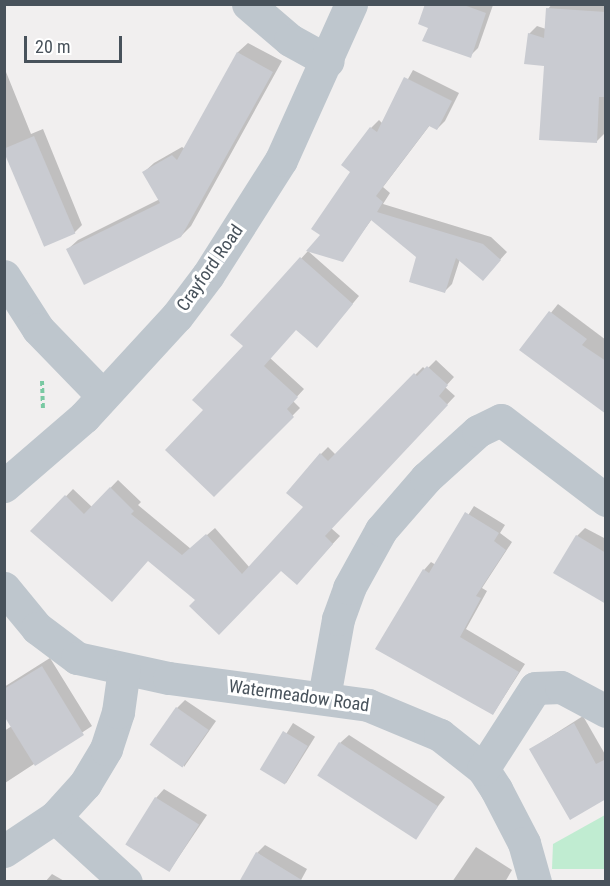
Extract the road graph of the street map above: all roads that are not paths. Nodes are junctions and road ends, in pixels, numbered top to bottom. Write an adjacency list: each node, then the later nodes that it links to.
1 (248, 4): 3 (street)
2 (351, 4): 3 (street, Crayford Road)
3 (328, 61): 5 (street, Crayford Road)
4 (4, 276): 5 (street)
5 (103, 396): 6 (street, Crayford Road)
6 (4, 486)
7 (606, 500): 10 (street)
8 (4, 588): 9 (street, Watermeadow Road)
9 (124, 669): 10 (street, Watermeadow Road); 13 (street)
10 (324, 697): 12 (street, Watermeadow Road)
11 (606, 711): 12 (street)
12 (483, 769): 16 (street, Watermeadow Road)
13 (55, 816): 14 (street); 15 (street)
14 (4, 851)
15 (126, 882)
16 (535, 882)

